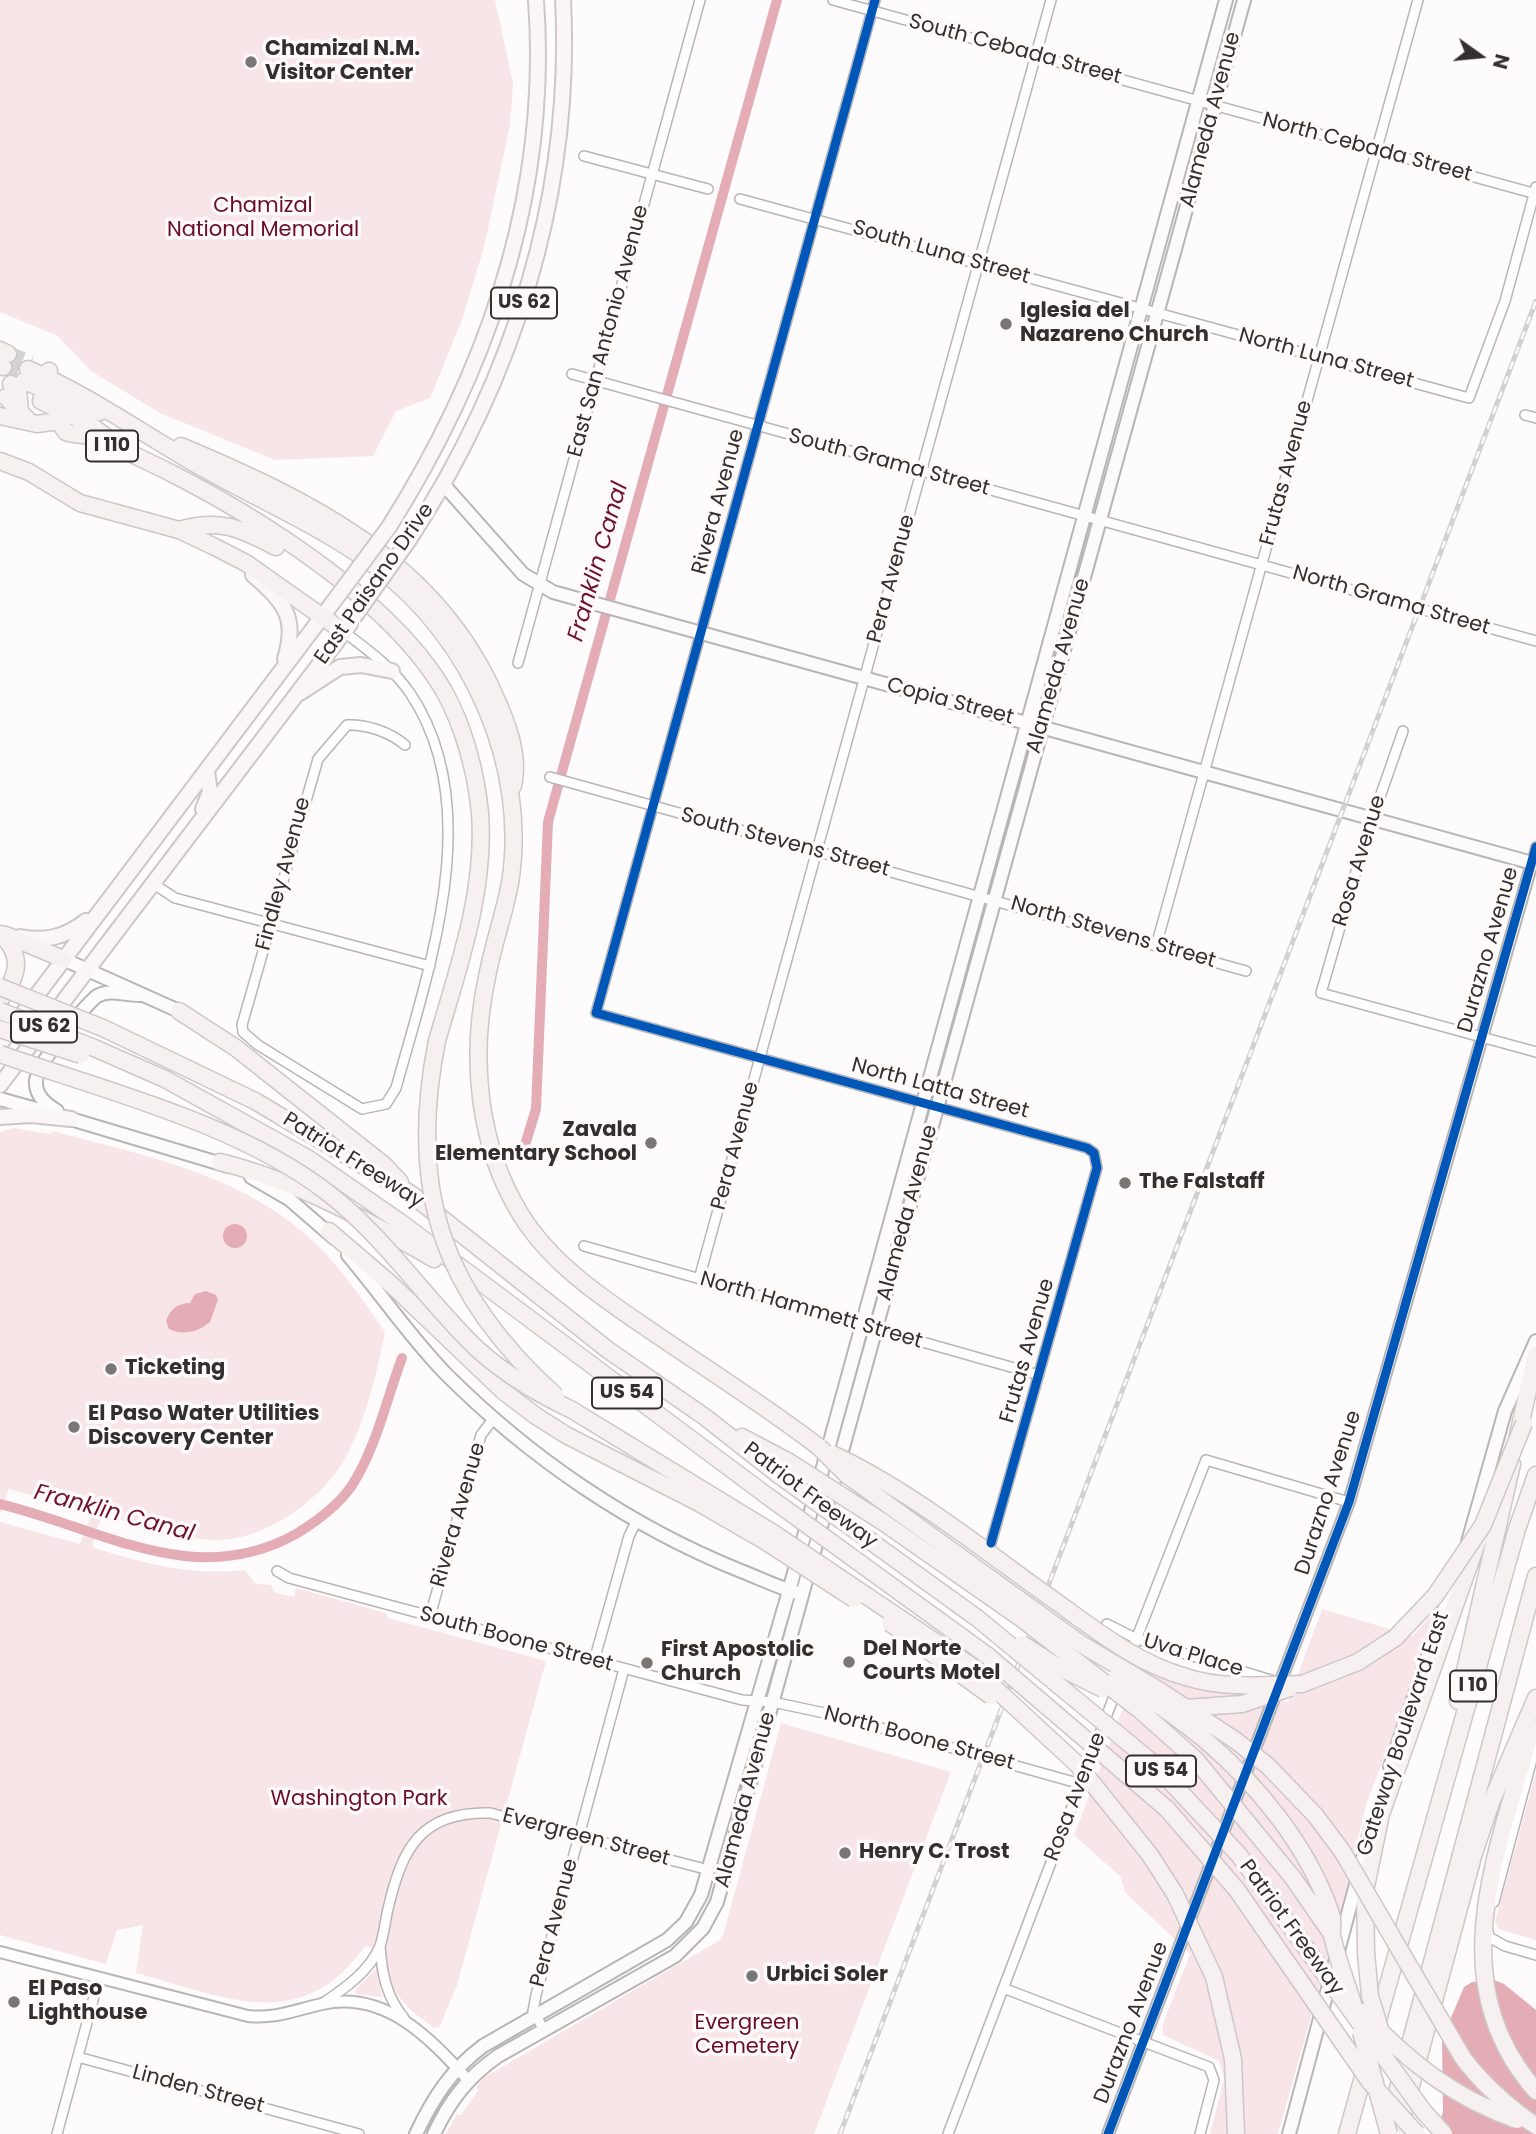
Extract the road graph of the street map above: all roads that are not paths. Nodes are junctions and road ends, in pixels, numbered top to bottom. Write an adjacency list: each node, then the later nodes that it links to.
1 (536, 0): 32 (main road, East Paisano Drive / US 62)
2 (563, 0): 37 (main road, East Paisano Drive / US 62)
3 (700, 0): 16 (street, East San Antonio Avenue)
4 (832, 0): 10 (street, South Cebada Street)
5 (875, 0): 10 (street, Rivera Avenue)
6 (1051, 0): 11 (street, Pera Avenue)
7 (1226, 0): 12 (main road, Alameda Avenue)
8 (1244, 0): 13 (main road, Alameda Avenue)
9 (1418, 0): 14 (street, Frutas Avenue)
10 (872, 11): 11 (street, South Cebada Street); 20 (street, Rivera Avenue)
11 (1036, 56): 12 (street, South Cebada Street); 21 (street, Pera Avenue)
12 (1198, 101): 13 (street, North Cebada Street); 22 (main road, Alameda Avenue)
13 (1215, 105): 14 (street, North Cebada Street); 23 (main road, Alameda Avenue)
14 (1376, 150): 18 (street, North Cebada Street); 24 (street, Frutas Avenue)
15 (584, 156): 16 (street)
16 (652, 174): 17 (street); 27 (street, East San Antonio Avenue)
17 (708, 190)
18 (1535, 192): 24 (street, North Luna Street)
19 (740, 199): 20 (street, South Luna Street)
20 (816, 218): 21 (street, South Luna Street); 33 (street, Rivera Avenue)
21 (979, 264): 22 (street, South Luna Street); 36 (street, Pera Avenue)
22 (1141, 309): 23 (street, North Luna Street); 38 (main road, Alameda Avenue)
23 (1158, 313): 24 (street, North Luna Street); 39 (main road, Alameda Avenue)
24 (1320, 358): 42 (street, Frutas Avenue)
25 (572, 374): 27 (street, South Grama Street)
26 (45, 380): 28 (highway, I 110); 30 (highway, I 110); 30 (highway, I 110); 34 (highway)
27 (595, 381): 33 (street, South Grama Street); 44 (street, East San Antonio Avenue)
28 (11, 384): 34 (highway, I 110)
29 (1525, 415): 31 (street)
30 (120, 416): 115 (highway)
31 (1536, 418)
32 (448, 426): 37 (main road); 45 (main road, East Paisano Drive / US 62, bridge)
33 (758, 426): 36 (street, South Grama Street); 47 (street, Rivera Avenue)
34 (123, 451): 43 (highway, I 110)
35 (1, 461): 40 (highway)
36 (921, 472): 38 (street, South Grama Street); 52 (street, Pera Avenue)
37 (444, 485): 44 (main road, Copia Street); 46 (main road, East Paisano Drive / US 62, bridge)
38 (1084, 516): 39 (street, North Grama Street); 54 (main road, Alameda Avenue)
39 (1100, 521): 42 (street, North Grama Street); 55 (main road, Alameda Avenue)
40 (179, 530): 41 (highway); 43 (highway)
41 (231, 556): 45 (highway); 50 (main road)
42 (1262, 565): 48 (street, North Grama Street); 59 (street, Frutas Avenue)
43 (320, 566): 112 (highway, bridge)
44 (540, 587): 47 (main road, Copia Street); 49 (street, East San Antonio Avenue)
45 (322, 617): 46 (highway); 50 (main road, East Paisano Drive / US 62)
46 (344, 632): 51 (street); 53 (main road, East Paisano Drive / US 62)
47 (701, 634): 52 (main road, Copia Street); 61 (street, Rivera Avenue)
48 (1536, 641)
49 (518, 663)
50 (282, 669): 58 (main road, East Paisano Drive / US 62)
51 (391, 671): 53 (main road); 75 (street)
52 (865, 679): 54 (main road, Copia Street); 65 (street, Pera Avenue)
53 (296, 695): 63 (main road, East Paisano Drive / US 62)
54 (1027, 723): 55 (main road, Copia Street); 68 (main road, Alameda Avenue)
55 (1042, 727): 59 (main road, Copia Street); 69 (main road, Alameda Avenue)
56 (1403, 731): 62 (street, Rosa Avenue)
57 (405, 744): 71 (street, Findley Avenue)
58 (207, 771): 63 (main road); 70 (main road, East Paisano Drive / US 62)
59 (1205, 772): 62 (main road, Copia Street); 73 (street, Frutas Avenue)
60 (550, 777): 61 (street, South Stevens Street)
61 (652, 807): 65 (street, South Stevens Street); 85 (street, Rivera Avenue)
62 (1373, 819): 66 (main road, Copia Street); 87 (street, Rosa Avenue)
63 (196, 826): 67 (main road, East Paisano Drive / US 62)
64 (1536, 847): 66 (street, Durazno Avenue)
65 (817, 852): 68 (street, South Stevens Street); 92 (street, Pera Avenue)
66 (1534, 863): 87 (street, Durazno Avenue)
67 (152, 883): 71 (street); 76 (main road, East Paisano Drive / US 62)
68 (981, 895): 69 (street, North Stevens Street); 95 (main road, Alameda Avenue)
69 (995, 899): 73 (street, North Stevens Street); 96 (main road, Alameda Avenue)
70 (95, 914): 72 (main road); 74 (main road, East Paisano Drive / US 62)
71 (270, 923): 75 (street); 75 (street, Findley Avenue)
72 (1, 933): 74 (highway); 81 (highway)
73 (1156, 946): 77 (street, North Stevens Street)
74 (63, 959): 76 (main road); 88 (main road, East Paisano Drive / US 62)
75 (430, 966)
76 (88, 969): 80 (main road); 93 (main road, East Paisano Drive / US 62)
77 (1246, 971)
78 (0, 980): 82 (highway, bridge)
79 (0, 987): 82 (highway, US 54, bridge)
80 (142, 995): 84 (main road); 98 (main road)
81 (0, 1000)
82 (51, 1006): 101 (highway, Patriot Freeway / US 54, bridge)
83 (0, 1011): 89 (highway, bridge)
84 (179, 1012): 101 (highway)
85 (596, 1013): 92 (street, North Latta Street)
86 (0, 1029): 89 (highway, bridge)
87 (1483, 1038): 90 (street); 117 (street, Durazno Avenue)
88 (0, 1044)
89 (86, 1051): 105 (highway, Patriot Freeway / US 54)
90 (1536, 1052)
91 (0, 1054): 112 (highway, bridge)
92 (760, 1058): 95 (street, North Latta Street); 104 (street, Pera Avenue)
93 (0, 1085)
94 (0, 1099): 98 (main road)
95 (924, 1101): 96 (street, North Latta Street); 106 (main road, Alameda Avenue)
96 (938, 1105): 100 (street, North Latta Street); 107 (main road, Alameda Avenue)
97 (0, 1117): 98 (main road)
98 (71, 1119): 99 (main road)
99 (220, 1162): 102 (main road); 105 (highway)
100 (1097, 1168): 110 (street, Frutas Avenue)
101 (411, 1194): 113 (highway, Patriot Freeway / US 54)
102 (329, 1231): 114 (main road); 120 (highway)
103 (584, 1246): 104 (street, North Hammett Street)
104 (699, 1279): 106 (street, North Hammett Street)
105 (488, 1290): 141 (highway, Patriot Freeway / US 54, bridge)
106 (862, 1326): 107 (street, North Hammett Street); 124 (main road, Alameda Avenue)
107 (876, 1330): 110 (street, North Hammett Street); 125 (main road, Alameda Avenue)
108 (1536, 1340): 177 (main road, Gateway Boulevard East)
109 (1536, 1355): 145 (highway)
110 (1039, 1375): 121 (street, Frutas Avenue)
111 (1536, 1394): 119 (highway, bridge)
112 (572, 1410): 120 (highway)
113 (705, 1417): 127 (highway, Patriot Freeway / US 54, bridge); 148 (highway, bridge)
114 (494, 1418): 118 (main road); 126 (street, Rivera Avenue)
115 (819, 1447): 130 (highway, bridge); 135 (highway, bridge)
116 (1536, 1475): 145 (highway, I 10)
117 (1349, 1502): 129 (street, Rosa Avenue); 134 (street, Durazno Avenue)
118 (636, 1520): 124 (main road); 131 (street)
119 (1483, 1525): 135 (highway, bridge); 182 (highway, bridge)
120 (768, 1536): 132 (highway, bridge); 140 (highway, bridge)
121 (991, 1543)
122 (277, 1571): 126 (street, South Boone Street)
123 (1536, 1576): 147 (highway, I 10)
124 (789, 1591): 125 (main road); 137 (main road, Alameda Avenue)
125 (805, 1595): 138 (main road, Alameda Avenue)
126 (430, 1616): 131 (street, South Boone Street)
127 (977, 1618): 135 (highway, bridge); 153 (highway, Patriot Freeway / US 54, bridge)
128 (1107, 1625): 129 (street, Uva Place)
129 (1136, 1639): 134 (street, Uva Place); 143 (street, Rosa Avenue)
130 (1081, 1644): 148 (highway, bridge); 157 (highway, bridge)
131 (594, 1661): 133 (street, South Boone Street)
132 (973, 1668): 140 (highway, bridge); 141 (highway, bridge)
133 (624, 1669): 137 (street, South Boone Street); 144 (street, Pera Avenue)
134 (1280, 1683): 162 (street, Durazno Avenue)
135 (1302, 1684)
136 (1536, 1698): 147 (highway)
137 (756, 1702): 138 (street, North Boone Street); 146 (main road, Alameda Avenue)
138 (773, 1702): 143 (street, North Boone Street); 161 (main road, Alameda Avenue)
139 (1536, 1713): 167 (highway)
140 (1050, 1739): 176 (highway, bridge)
141 (1090, 1741): 166 (highway, Patriot Freeway / US 54, bridge)
142 (1536, 1744): 154 (street)
143 (1081, 1784): 156 (street, Rosa Avenue)
144 (579, 1835): 146 (street, Evergreen Street); 151 (street, Evergreen Street); 159 (street, Pera Avenue)
145 (1429, 1841): 149 (highway, I 10)
146 (709, 1870): 159 (main road, Alameda Avenue)
147 (1451, 1909): 150 (highway)
148 (1331, 1933): 180 (highway, bridge)
149 (1402, 1934): 178 (highway); 179 (highway, I 10)
150 (1443, 1937): 157 (highway); 181 (highway)
151 (380, 1946): 158 (street, Evergreen Street); 160 (street, Evergreen Street)
152 (0, 1952): 155 (street)
153 (1311, 1955): 168 (highway, bridge); 184 (highway, Patriot Freeway / US 54, bridge)
154 (1536, 1955)
155 (99, 1978): 158 (street); 163 (street)
156 (1003, 1988): 162 (street); 173 (street, Rosa Avenue)
157 (1423, 1989): 168 (highway, bridge); 180 (highway)
158 (322, 2004): 160 (street)
159 (536, 2015): 161 (street); 164 (main road, Alameda Avenue)
160 (404, 2018): 164 (street)
161 (544, 2030): 165 (main road, Alameda Avenue)
162 (1144, 2041): 174 (street, Durazno Avenue); 175 (street)
163 (78, 2057): 169 (street); 170 (street, Linden Street)
164 (457, 2068): 165 (street); 171 (main road, Alameda Avenue)
165 (468, 2080): 172 (main road, Alameda Avenue)
166 (1370, 2082): 182 (highway, bridge); 183 (highway, Patriot Freeway / US 54, bridge)
167 (1536, 2091)
168 (1536, 2126)
169 (57, 2134)
170 (359, 2134)
171 (416, 2134)
172 (434, 2134)
173 (948, 2134)
174 (1108, 2134)
175 (1200, 2134)
176 (1236, 2134)
177 (1289, 2134)
178 (1336, 2134)
179 (1347, 2134)
180 (1387, 2134)
181 (1398, 2134)
182 (1408, 2134)
183 (1417, 2134)
184 (1444, 2134)

